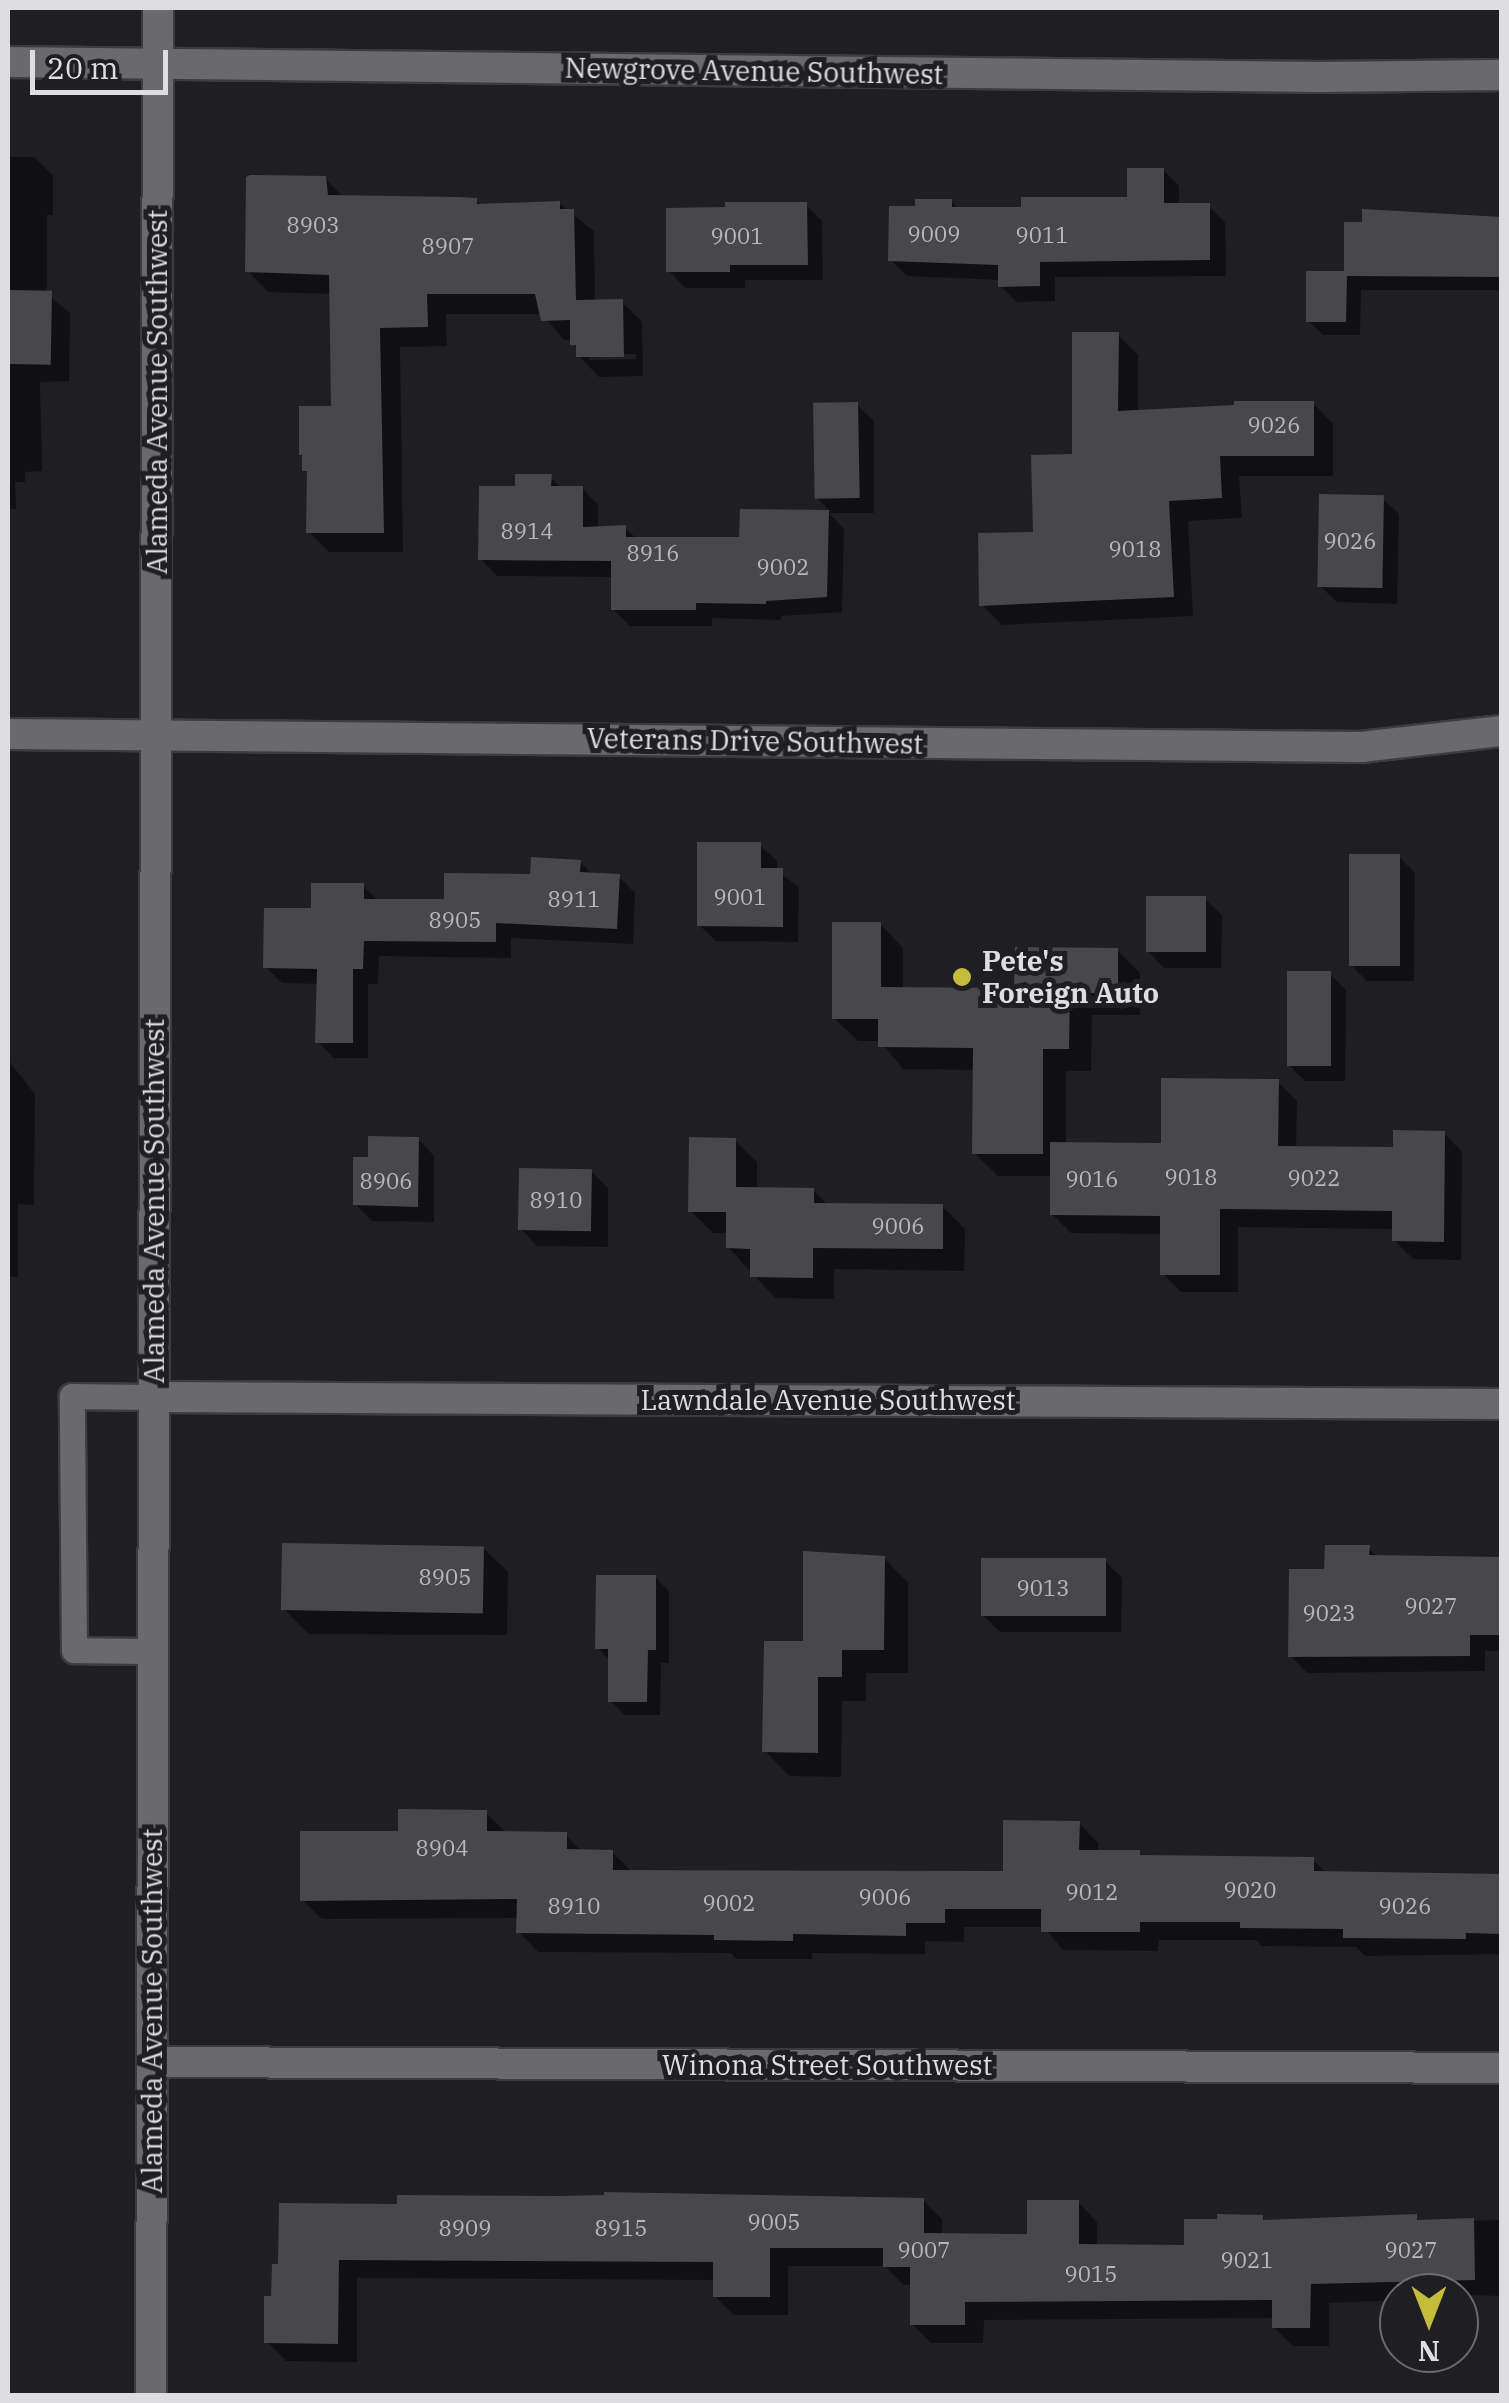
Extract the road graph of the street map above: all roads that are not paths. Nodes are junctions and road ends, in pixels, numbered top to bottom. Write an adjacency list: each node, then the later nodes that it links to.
1 (158, 8): 3 (street, Alameda Avenue Southwest)
2 (8, 62): 3 (street, Newgrove Avenue Southwest)
3 (158, 64): 4 (street, Newgrove Avenue Southwest); 7 (street, Alameda Avenue Southwest)
4 (1502, 75)
5 (1502, 731): 7 (street, Veterans Drive Southwest)
6 (8, 734): 7 (street, Veterans Drive Southwest)
7 (156, 735): 8 (street, Alameda Avenue Southwest)
8 (154, 1397): 9 (street, Lawndale Avenue Southwest); 10 (street, Alameda Avenue Southwest); 10 (lane)
9 (1502, 1404)
10 (153, 1650): 11 (street, Alameda Avenue Southwest)
11 (152, 2062): 12 (street, Winona Street Southwest); 13 (street, Alameda Avenue Southwest)
12 (1502, 2068)
13 (150, 2396)

